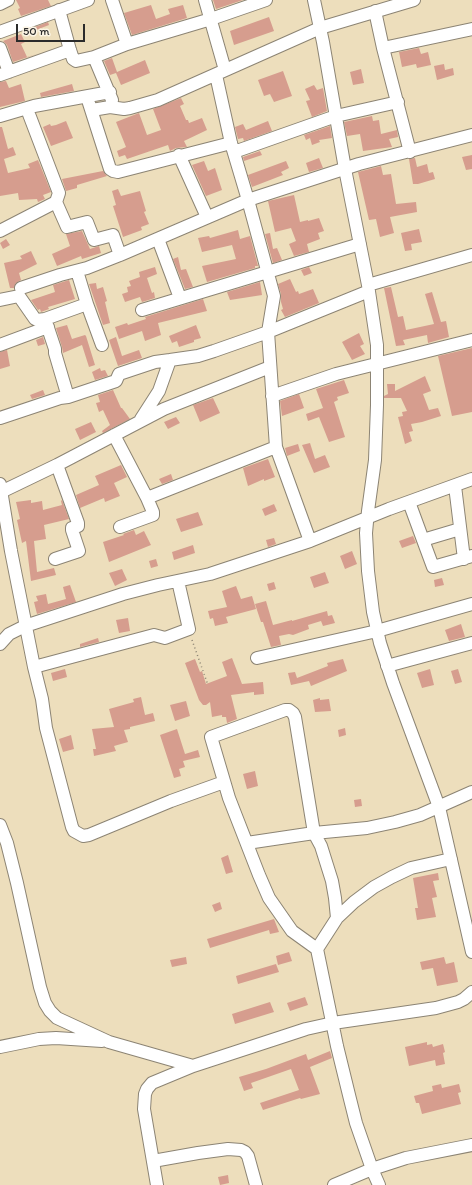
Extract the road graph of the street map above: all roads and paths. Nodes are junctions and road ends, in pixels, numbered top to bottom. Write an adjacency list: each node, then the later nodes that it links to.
1 (8, 0): 8 (street)
2 (88, 0): 9 (street)
3 (112, 0): 15 (street)
4 (205, 0): 11 (street)
5 (266, 0): 11 (street)
6 (314, 0): 12 (street)
7 (414, 0): 10 (street)
8 (0, 4)
9 (59, 10): 14 (street); 18 (street)
10 (375, 11): 12 (street); 17 (street)
11 (211, 19): 15 (street); 20 (street)
12 (320, 28): 20 (street); 29 (street)
13 (472, 29): 17 (street)
14 (0, 32)
15 (127, 44): 19 (street)
16 (0, 48): 21 (street)
17 (383, 48): 24 (street)
18 (70, 50): 19 (street); 21 (street)
19 (94, 57): 22 (street)
20 (220, 72): 25 (street); 31 (street)
21 (5, 74)
22 (110, 92): 23 (street); 25 (street)
23 (87, 97): 26 (street); 27 (street)
24 (398, 102): 29 (street); 32 (street)
25 (115, 107): 27 (street)
26 (27, 108): 28 (street); 36 (street)
27 (92, 110): 33 (street)
28 (0, 116)
29 (336, 116): 31 (street); 34 (street)
30 (472, 135): 32 (street)
31 (232, 148): 33 (street); 35 (street)
32 (410, 152): 34 (street)
33 (179, 155): 37 (street)
34 (344, 169): 35 (street); 40 (street)
35 (248, 200): 37 (street); 44 (street)
36 (56, 202): 38 (street); 41 (street)
37 (207, 217): 39 (street)
38 (0, 231)
39 (158, 239): 41 (street); 47 (street)
40 (360, 244): 44 (street); 46 (street)
41 (120, 255): 43 (street)
42 (472, 255): 46 (street)
43 (77, 271): 45 (street); 49 (street)
44 (268, 272): 47 (street); 52 (street)
45 (21, 288)
46 (369, 288): 52 (street); 57 (street)
47 (180, 298): 50 (street)
48 (0, 300): 51 (street)
49 (87, 304): 51 (street); 55 (street)
50 (142, 310)
51 (46, 323): 54 (street); 60 (street)
52 (268, 332): 56 (street); 58 (street)
53 (472, 340): 57 (street)
54 (0, 345)
55 (102, 345)
56 (170, 360): 60 (street); 62 (street)
57 (378, 363): 59 (street); 71 (street)
58 (270, 367): 59 (street); 62 (street)
59 (272, 396): 64 (street)
60 (68, 397): 61 (street)
61 (0, 418)
62 (139, 422): 63 (street)
63 (114, 435): 65 (street); 69 (street)
64 (276, 447): 69 (street); 75 (street)
65 (57, 465): 68 (street); 77 (street)
66 (472, 479): 67 (street)
67 (455, 486): 70 (street); 73 (street)
68 (1, 488): 80 (street)
69 (146, 498): 72 (street)
70 (409, 502): 71 (street); 74 (street)
71 (367, 519): 75 (street); 82 (street)
72 (120, 526)
73 (460, 529): 74 (street); 76 (street)
74 (423, 540): 76 (street)
75 (310, 541): 78 (street)
76 (468, 557)
77 (55, 559)
78 (178, 581): 80 (street); 81 (street)
79 (472, 604): 82 (street)
80 (25, 626): 84 (street); 87 (street)
81 (189, 629): 87 (street); 88 (path)
82 (377, 631): 85 (street); 86 (street)
83 (472, 643): 86 (street)
84 (0, 644)
85 (257, 658)
86 (387, 666): 91 (street)
87 (34, 667): 89 (street)
88 (208, 685)
89 (224, 782): 93 (street); 94 (street)
90 (472, 792): 91 (street)
91 (439, 807): 93 (street); 95 (street)
92 (0, 825): 101 (street)
93 (314, 833): 94 (street); 96 (street)
94 (247, 843): 97 (street)
95 (451, 859): 96 (street); 98 (street)
96 (337, 918): 97 (street)
97 (317, 950): 100 (street)
98 (472, 952)
99 (472, 992): 100 (street)
100 (333, 1023): 103 (street); 106 (street)
101 (109, 1042): 102 (street); 103 (street)
102 (0, 1047)
103 (193, 1066): 105 (street)
104 (472, 1145): 106 (street)
105 (153, 1161): 107 (street); 108 (street)
106 (372, 1169): 109 (street); 110 (street)
107 (157, 1185)
108 (256, 1185)
109 (334, 1185)
110 (379, 1185)

